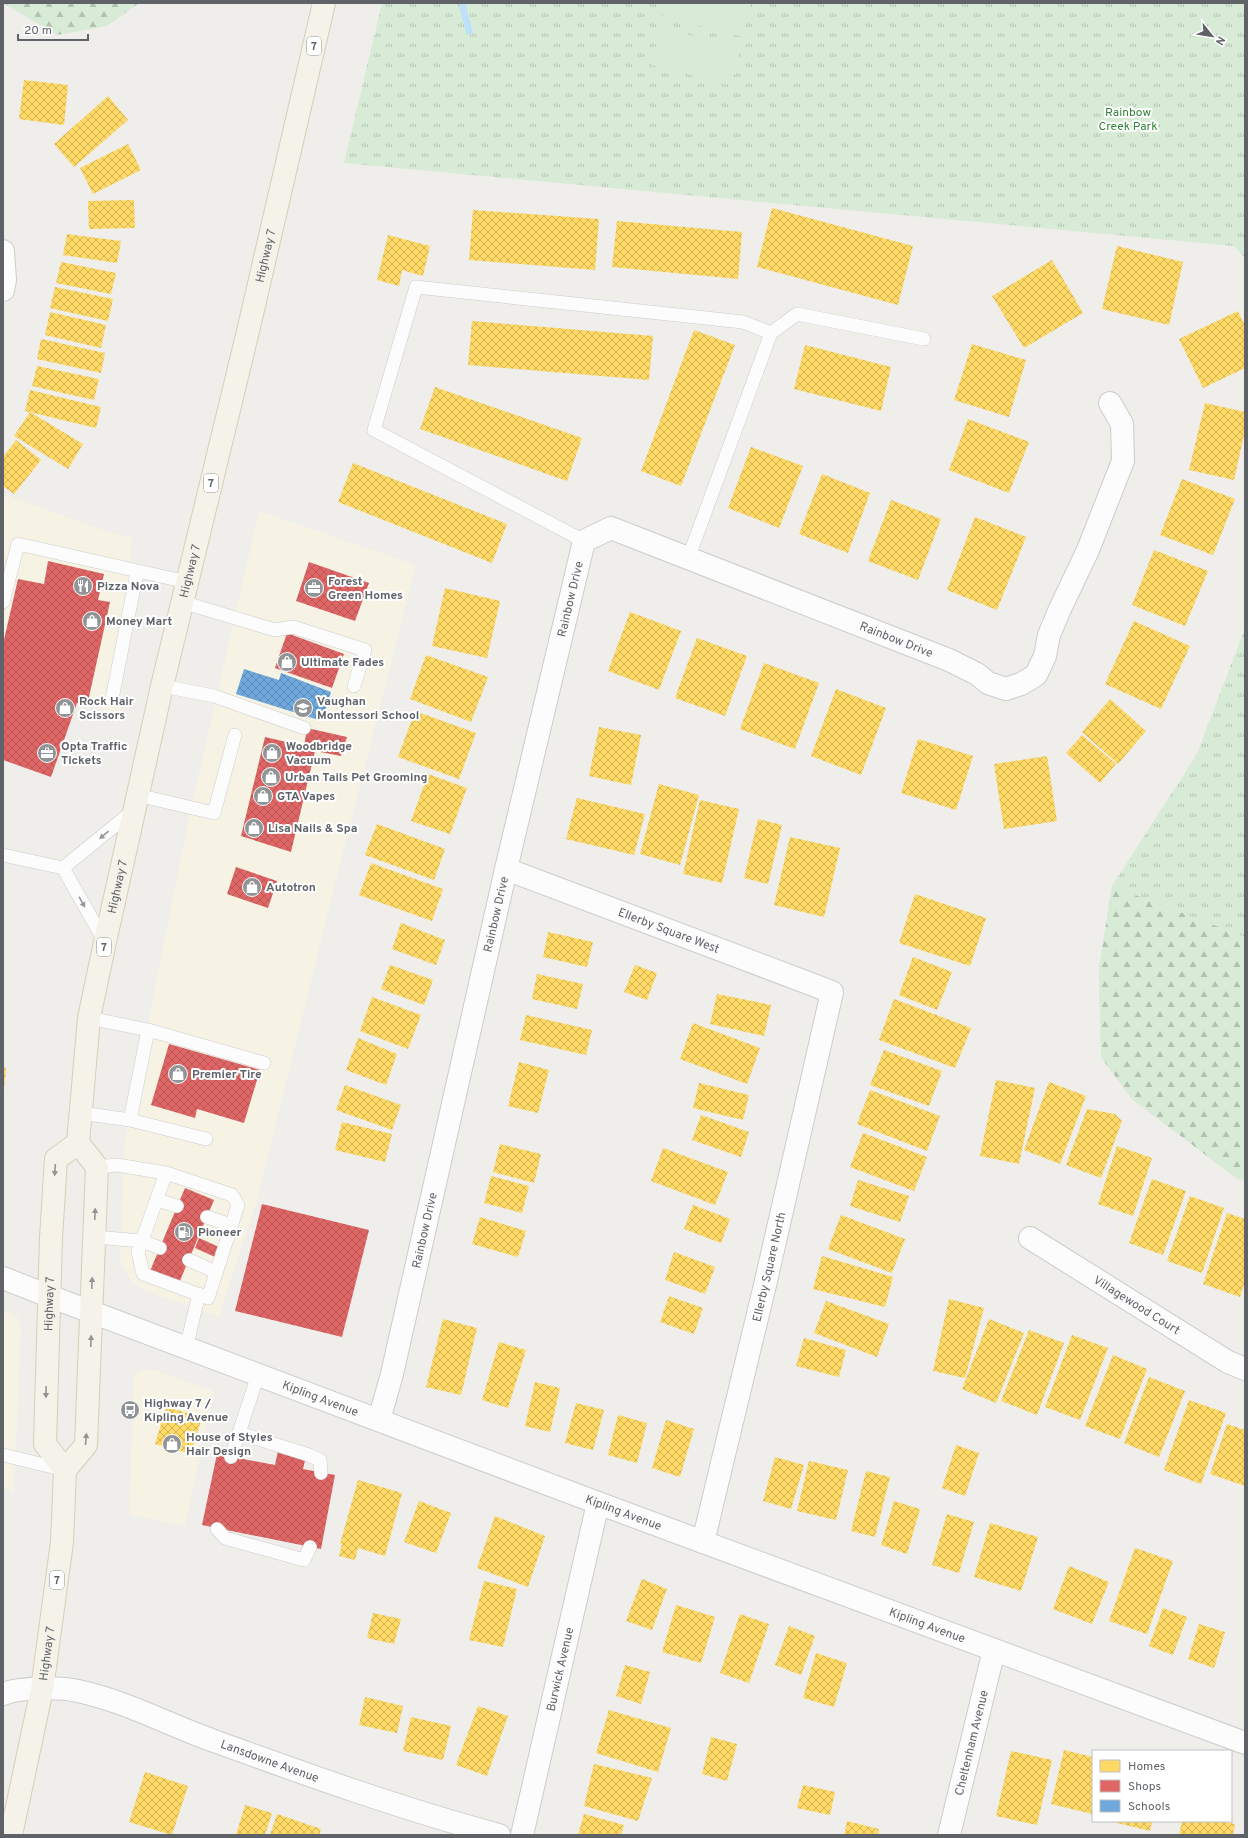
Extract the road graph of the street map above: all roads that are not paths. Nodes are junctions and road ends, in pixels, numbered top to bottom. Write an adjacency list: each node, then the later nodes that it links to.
1 (324, 3): 10 (main road, Highway 7 / 7)
2 (3, 251): 3 (street)
3 (3, 290)
4 (770, 333): 5 (lane); 7 (lane); 8 (lane)
5 (924, 339)
6 (1110, 403): 8 (street, Rainbow Drive)
7 (584, 541): 8 (street, Rainbow Drive); 20 (street, Rainbow Drive)
8 (688, 559)
9 (137, 572): 10 (lane); 11 (lane); 14 (lane)
10 (185, 592): 12 (main road, Highway 7 / 7); 13 (lane)
11 (3, 602)
12 (162, 686): 15 (lane); 17 (main road, Highway 7 / 7)
13 (354, 686)
14 (112, 699)
15 (304, 728)
16 (235, 735): 17 (lane)
17 (135, 802): 19 (lane, one-way to 19); 21 (main road, Highway 7 / 7)
18 (3, 855): 19 (lane)
19 (63, 868): 21 (lane, one-way to 21)
20 (506, 868): 22 (street, Ellerby Square West); 49 (street, Rainbow Drive)
21 (105, 942): 23 (main road, Highway 7 / 7)
22 (832, 992): 57 (street, Ellerby Square North)
23 (89, 1018): 24 (lane); 26 (main road, Highway 7 / 7)
24 (148, 1030): 25 (lane); 27 (lane)
25 (264, 1063)
26 (81, 1113): 27 (lane); 29 (main road, Highway 7 / 7)
27 (130, 1120): 28 (lane)
28 (206, 1139)
29 (78, 1143): 30 (main road); 44 (main road, Highway 7, one-way to 44)
30 (98, 1167): 31 (lane); 36 (main road, one-way to 30)
31 (166, 1173): 32 (lane); 35 (lane)
32 (157, 1200): 33 (lane); 38 (lane)
33 (177, 1206)
34 (207, 1217): 35 (lane)
35 (231, 1225): 41 (lane)
36 (94, 1237): 38 (lane); 45 (main road, one-way to 36)
37 (1030, 1238): 47 (street, Villagewood Court)
38 (142, 1240): 39 (lane); 43 (lane)
39 (160, 1248)
40 (189, 1260): 41 (lane)
41 (216, 1272): 43 (lane)
42 (3, 1278): 44 (street, Kipling Avenue)
43 (198, 1294): 46 (lane)
44 (49, 1296): 45 (street, Kipling Avenue); 53 (main road, Highway 7, one-way to 53)
45 (92, 1312): 46 (street, Kipling Avenue); 53 (main road, one-way to 45)
46 (186, 1348): 48 (street, Kipling Avenue)
47 (1245, 1369)
48 (258, 1375): 49 (street, Kipling Avenue); 50 (lane)
49 (379, 1420): 55 (street, Kipling Avenue)
50 (239, 1433): 52 (lane); 54 (lane)
51 (3, 1455): 53 (lane)
52 (231, 1457)
53 (65, 1470): 60 (main road, Highway 7 / 7)
54 (321, 1472)
55 (598, 1503): 57 (street, Kipling Avenue); 65 (street, Burwick Avenue)
56 (217, 1528): 58 (lane)
57 (703, 1542): 59 (street, Kipling Avenue)
58 (310, 1547)
59 (994, 1650): 62 (street, Kipling Avenue); 66 (street, Cheltenham Avenue)
60 (42, 1689): 61 (street, Lansdowne Avenue); 63 (main road, Highway 7 / 7); 64 (street, Lansdowne Avenue)
61 (3, 1694)
62 (1245, 1743)
63 (12, 1835)
64 (499, 1835)
65 (522, 1835)
66 (948, 1835)

